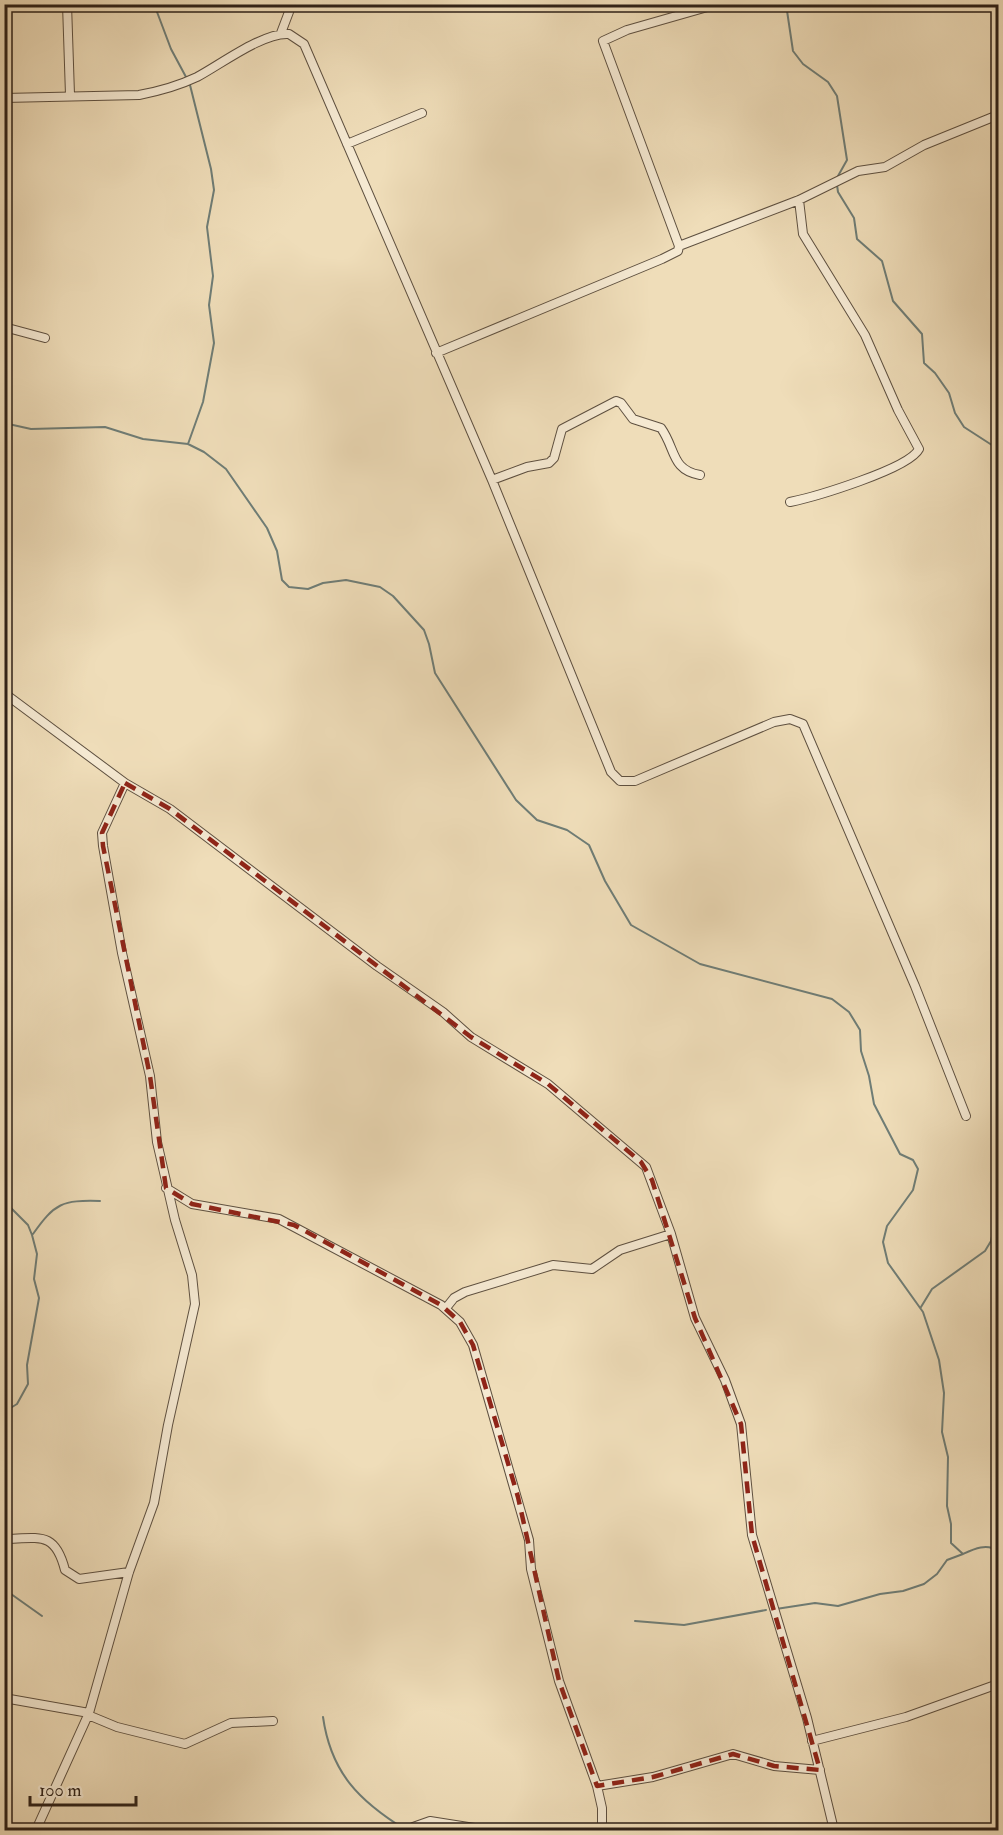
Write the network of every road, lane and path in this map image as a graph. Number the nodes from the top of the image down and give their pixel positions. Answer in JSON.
{"nodes":[{"id":1,"x":67,"y":4,"type":"edge"},
{"id":2,"x":292,"y":4,"type":"edge"},
{"id":3,"x":718,"y":4,"type":"edge"},
{"id":4,"x":281,"y":33,"type":"junction"},
{"id":5,"x":70,"y":95,"type":"junction"},
{"id":6,"x":4,"y":98,"type":"edge"},
{"id":7,"x":422,"y":113,"type":"dead end"},
{"id":8,"x":999,"y":115,"type":"edge"},
{"id":9,"x":347,"y":144,"type":"junction"},
{"id":10,"x":799,"y":200,"type":"junction"},
{"id":11,"x":679,"y":246,"type":"junction"},
{"id":12,"x":4,"y":327,"type":"edge"},
{"id":13,"x":45,"y":338,"type":"dead end"},
{"id":14,"x":436,"y":353,"type":"junction"},
{"id":15,"x":700,"y":475,"type":"dead end"},
{"id":16,"x":492,"y":480,"type":"junction"},
{"id":17,"x":790,"y":502,"type":"dead end"},
{"id":18,"x":4,"y":693,"type":"edge"},
{"id":19,"x":125,"y":783,"type":"junction"},
{"id":20,"x":966,"y":1116,"type":"dead end"},
{"id":21,"x":166,"y":1188,"type":"junction"},
{"id":22,"x":671,"y":1234,"type":"junction"},
{"id":23,"x":446,"y":1308,"type":"junction"},
{"id":24,"x":4,"y":1539,"type":"edge"},
{"id":25,"x":129,"y":1572,"type":"junction"},
{"id":26,"x":999,"y":1684,"type":"edge"},
{"id":27,"x":4,"y":1698,"type":"edge"},
{"id":28,"x":89,"y":1714,"type":"junction"},
{"id":29,"x":273,"y":1721,"type":"dead end"},
{"id":30,"x":812,"y":1740,"type":"junction"},
{"id":31,"x":820,"y":1770,"type":"junction"},
{"id":32,"x":597,"y":1786,"type":"junction"},
{"id":33,"x":413,"y":1827,"type":"dead end"},
{"id":34,"x":36,"y":1830,"type":"edge"},
{"id":35,"x":488,"y":1830,"type":"edge"},
{"id":36,"x":602,"y":1830,"type":"edge"},
{"id":37,"x":834,"y":1830,"type":"edge"}],
"edges":[{"from":1,"to":5,"type":"street"},
{"from":2,"to":4,"type":"street"},
{"from":3,"to":11,"type":"street"},
{"from":4,"to":5,"type":"street"},
{"from":4,"to":9,"type":"street"},
{"from":5,"to":6,"type":"street"},
{"from":7,"to":9,"type":"street"},
{"from":8,"to":10,"type":"street"},
{"from":9,"to":14,"type":"street"},
{"from":10,"to":11,"type":"street"},
{"from":10,"to":17,"type":"street"},
{"from":11,"to":14,"type":"street"},
{"from":12,"to":13,"type":"street"},
{"from":14,"to":16,"type":"street"},
{"from":15,"to":16,"type":"street"},
{"from":16,"to":20,"type":"street"},
{"from":18,"to":19,"type":"street"},
{"from":19,"to":21,"type":"street"},
{"from":19,"to":22,"type":"street"},
{"from":21,"to":23,"type":"street"},
{"from":21,"to":25,"type":"street"},
{"from":22,"to":23,"type":"street"},
{"from":22,"to":30,"type":"street"},
{"from":23,"to":32,"type":"street"},
{"from":24,"to":25,"type":"street"},
{"from":25,"to":28,"type":"street"},
{"from":26,"to":30,"type":"street"},
{"from":27,"to":28,"type":"street"},
{"from":28,"to":29,"type":"street"},
{"from":28,"to":34,"type":"street"},
{"from":30,"to":31,"type":"street"},
{"from":31,"to":32,"type":"street"},
{"from":31,"to":37,"type":"street"},
{"from":32,"to":36,"type":"street"},
{"from":33,"to":35,"type":"street"}]}
